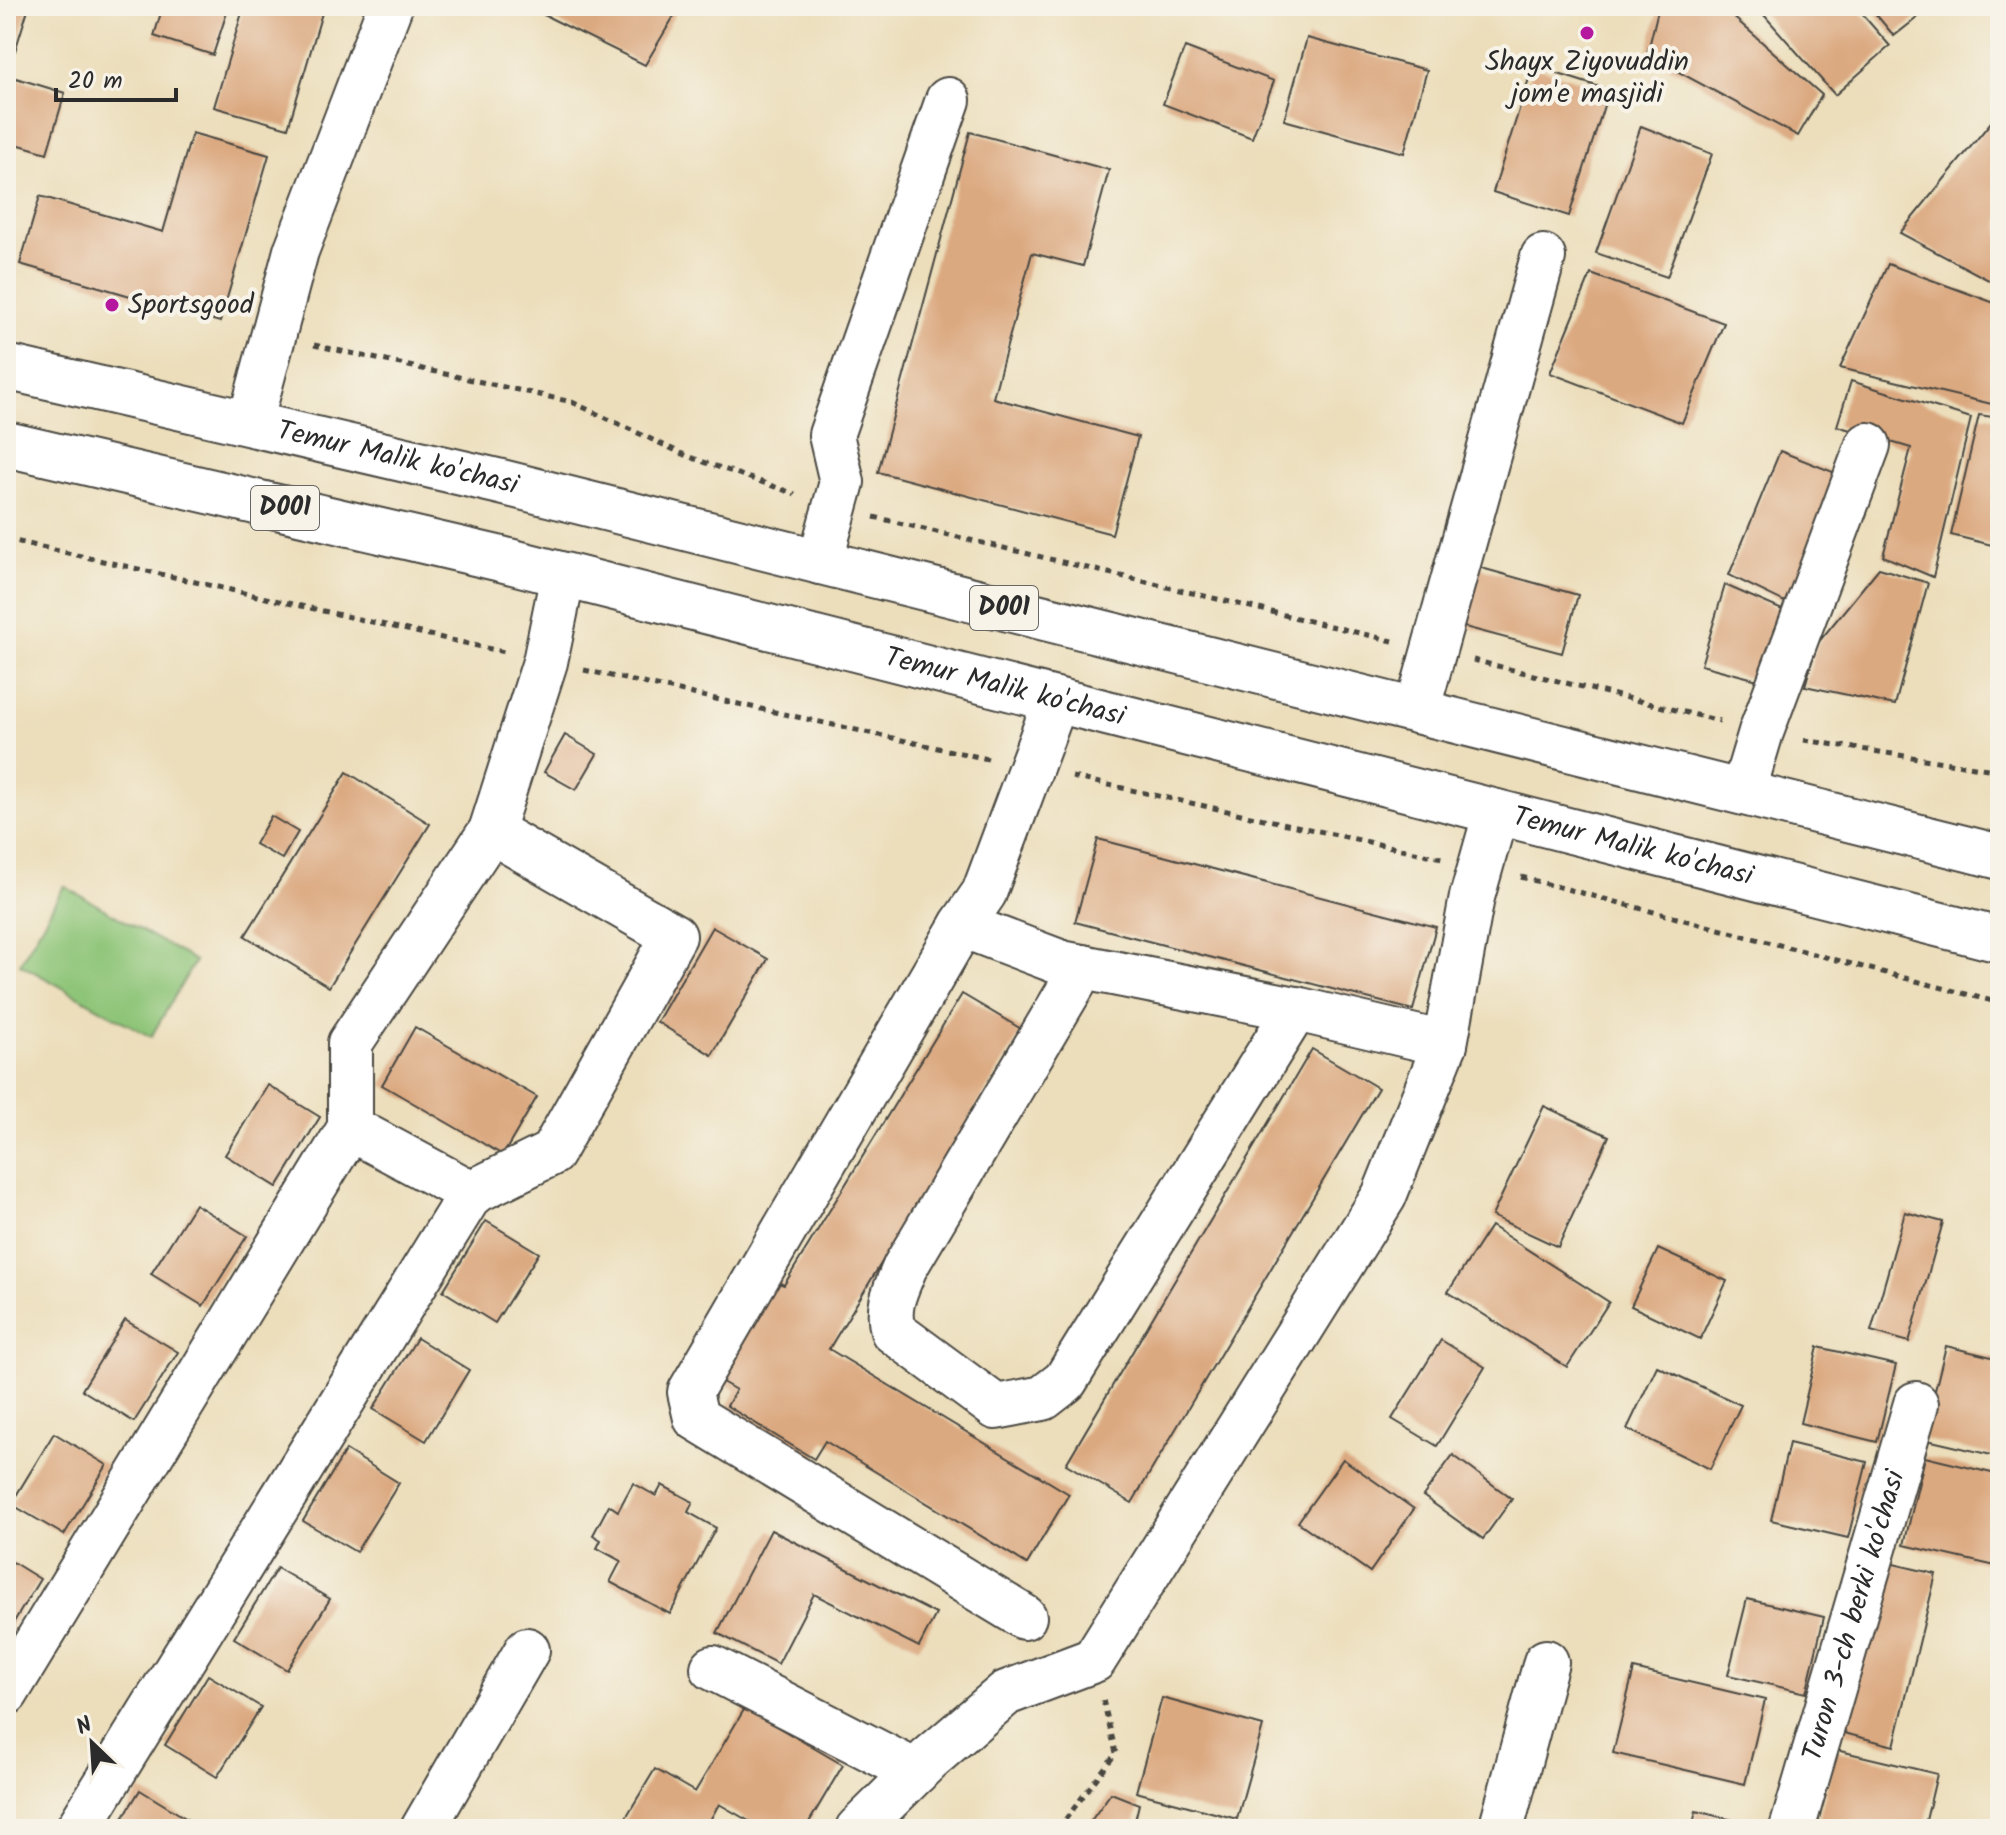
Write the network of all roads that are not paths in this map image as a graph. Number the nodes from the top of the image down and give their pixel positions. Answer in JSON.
{"nodes":[{"id":1,"x":390,"y":6,"type":"edge"},
{"id":2,"x":948,"y":100,"type":"dead end"},
{"id":3,"x":1543,"y":257,"type":"dead end"},
{"id":4,"x":6,"y":367,"type":"edge"},
{"id":5,"x":250,"y":423,"type":"junction"},
{"id":6,"x":6,"y":444,"type":"edge"},
{"id":7,"x":1868,"y":445,"type":"dead end"},
{"id":8,"x":820,"y":562,"type":"junction"},
{"id":9,"x":563,"y":575,"type":"junction"},
{"id":10,"x":1056,"y":700,"type":"junction"},
{"id":11,"x":1417,"y":711,"type":"junction"},
{"id":12,"x":1743,"y":792,"type":"junction"},
{"id":13,"x":1496,"y":812,"type":"junction"},
{"id":14,"x":491,"y":831,"type":"junction"},
{"id":15,"x":2000,"y":857,"type":"edge"},
{"id":16,"x":962,"y":925,"type":"junction"},
{"id":17,"x":2000,"y":940,"type":"edge"},
{"id":18,"x":1083,"y":967,"type":"junction"},
{"id":19,"x":1296,"y":1009,"type":"junction"},
{"id":20,"x":1445,"y":1044,"type":"junction"},
{"id":21,"x":350,"y":1128,"type":"junction"},
{"id":22,"x":471,"y":1193,"type":"junction"},
{"id":23,"x":1916,"y":1404,"type":"dead end"},
{"id":24,"x":1024,"y":1617,"type":"dead end"},
{"id":25,"x":527,"y":1650,"type":"dead end"},
{"id":26,"x":1546,"y":1662,"type":"dead end"},
{"id":27,"x":713,"y":1668,"type":"dead end"},
{"id":28,"x":6,"y":1693,"type":"edge"},
{"id":29,"x":916,"y":1772,"type":"junction"},
{"id":30,"x":78,"y":1829,"type":"edge"},
{"id":31,"x":423,"y":1829,"type":"edge"},
{"id":32,"x":858,"y":1829,"type":"edge"},
{"id":33,"x":1501,"y":1829,"type":"edge"},
{"id":34,"x":1792,"y":1829,"type":"edge"}],
"edges":[{"from":1,"to":5,"type":"main road"},
{"from":2,"to":8,"type":"main road"},
{"from":3,"to":11,"type":"main road"},
{"from":4,"to":5,"type":"main road","name":"Temur Malik ko'chasi","number":"D001"},
{"from":5,"to":8,"type":"main road","name":"Temur Malik ko'chasi","number":"D001"},
{"from":6,"to":9,"type":"main road","name":"Temur Malik ko'chasi","number":"D001"},
{"from":7,"to":12,"type":"main road"},
{"from":8,"to":11,"type":"main road","name":"Temur Malik ko'chasi","number":"D001"},
{"from":9,"to":10,"type":"main road","name":"Temur Malik ko'chasi","number":"D001"},
{"from":9,"to":14,"type":"main road"},
{"from":10,"to":13,"type":"main road","name":"Temur Malik ko'chasi","number":"D001"},
{"from":10,"to":16,"type":"main road"},
{"from":11,"to":12,"type":"main road","name":"Temur Malik ko'chasi","number":"D001"},
{"from":12,"to":15,"type":"main road","name":"Temur Malik ko'chasi","number":"D001"},
{"from":13,"to":17,"type":"main road","name":"Temur Malik ko'chasi","number":"D001"},
{"from":13,"to":20,"type":"main road"},
{"from":14,"to":21,"type":"main road"},
{"from":14,"to":22,"type":"main road"},
{"from":16,"to":18,"type":"main road"},
{"from":16,"to":24,"type":"main road"},
{"from":18,"to":19,"type":"main road"},
{"from":18,"to":19,"type":"main road"},
{"from":19,"to":20,"type":"main road"},
{"from":20,"to":29,"type":"main road"},
{"from":21,"to":22,"type":"main road"},
{"from":21,"to":28,"type":"main road"},
{"from":22,"to":30,"type":"main road"},
{"from":23,"to":34,"type":"main road","name":"Turon 3-ch berki ko'chasi"},
{"from":25,"to":31,"type":"main road"},
{"from":26,"to":33,"type":"main road"},
{"from":27,"to":29,"type":"main road"},
{"from":29,"to":32,"type":"main road"}]}
